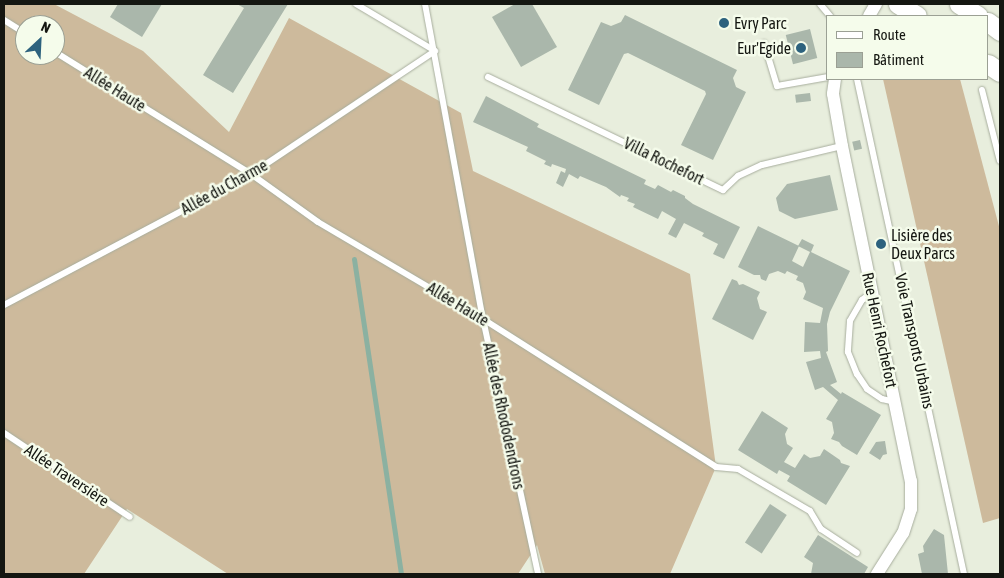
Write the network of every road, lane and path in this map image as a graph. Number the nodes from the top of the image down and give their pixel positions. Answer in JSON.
{"nodes":[{"id":1,"x":356,"y":4,"type":"edge"},
{"id":2,"x":425,"y":4,"type":"edge"},
{"id":3,"x":820,"y":4,"type":"edge"},
{"id":4,"x":876,"y":4,"type":"edge"},
{"id":5,"x":898,"y":4,"type":"edge"},
{"id":6,"x":959,"y":4,"type":"edge"},
{"id":7,"x":829,"y":15,"type":"edge"},
{"id":8,"x":870,"y":15,"type":"edge"},
{"id":9,"x":915,"y":15,"type":"edge"},
{"id":10,"x":976,"y":15,"type":"edge"},
{"id":11,"x":4,"y":20,"type":"edge"},
{"id":12,"x":989,"y":23,"type":"edge"},
{"id":13,"x":15,"y":27,"type":"edge"},
{"id":14,"x":1000,"y":31,"type":"edge"},
{"id":15,"x":764,"y":43,"type":"dead end"},
{"id":16,"x":435,"y":51,"type":"junction"},
{"id":17,"x":65,"y":58,"type":"edge"},
{"id":18,"x":989,"y":65,"type":"edge"},
{"id":19,"x":1000,"y":72,"type":"edge"},
{"id":20,"x":826,"y":76,"type":"edge"},
{"id":21,"x":488,"y":77,"type":"dead end"},
{"id":22,"x":835,"y":80,"type":"edge"},
{"id":23,"x":857,"y":80,"type":"edge"},
{"id":24,"x":982,"y":90,"type":"dead end"},
{"id":25,"x":842,"y":146,"type":"junction"},
{"id":26,"x":1000,"y":160,"type":"edge"},
{"id":27,"x":251,"y":174,"type":"junction"},
{"id":28,"x":873,"y":292,"type":"junction"},
{"id":29,"x":4,"y":305,"type":"edge"},
{"id":30,"x":483,"y":319,"type":"junction"},
{"id":31,"x":895,"y":402,"type":"junction"},
{"id":32,"x":4,"y":433,"type":"edge"},
{"id":33,"x":130,"y":517,"type":"dead end"},
{"id":34,"x":857,"y":552,"type":"dead end"},
{"id":35,"x":538,"y":574,"type":"edge"},
{"id":36,"x":877,"y":574,"type":"edge"},
{"id":37,"x":964,"y":574,"type":"edge"}],
"edges":[{"from":1,"to":16,"type":"lane"},
{"from":2,"to":16,"type":"lane","name":"Allée des Rhododendrons"},
{"from":3,"to":7,"type":"lane"},
{"from":4,"to":8,"type":"street"},
{"from":5,"to":9,"type":"main road"},
{"from":6,"to":10,"type":"main road"},
{"from":11,"to":13,"type":"lane"},
{"from":12,"to":14,"type":"main road"},
{"from":15,"to":20,"type":"lane"},
{"from":16,"to":27,"type":"lane","name":"Allée du Charme"},
{"from":16,"to":30,"type":"lane","name":"Allée des Rhododendrons"},
{"from":17,"to":27,"type":"lane","name":"Allée Haute"},
{"from":18,"to":19,"type":"main road"},
{"from":21,"to":25,"type":"lane","name":"Villa Rochefort"},
{"from":22,"to":25,"type":"street","name":"Rue Henri Rochefort"},
{"from":23,"to":37,"type":"lane","name":"Voie Transports Urbains"},
{"from":24,"to":26,"type":"lane"},
{"from":25,"to":28,"type":"street","name":"Rue Henri Rochefort"},
{"from":27,"to":29,"type":"lane","name":"Allée du Charme"},
{"from":27,"to":30,"type":"lane","name":"Allée Haute"},
{"from":28,"to":31,"type":"street","name":"Rue Henri Rochefort"},
{"from":28,"to":31,"type":"lane"},
{"from":30,"to":34,"type":"lane","name":"Allée Haute"},
{"from":30,"to":35,"type":"lane","name":"Allée des Rhododendrons"},
{"from":31,"to":36,"type":"street","name":"Rue Henri Rochefort"},
{"from":32,"to":33,"type":"lane","name":"Allée Traversière"}]}
